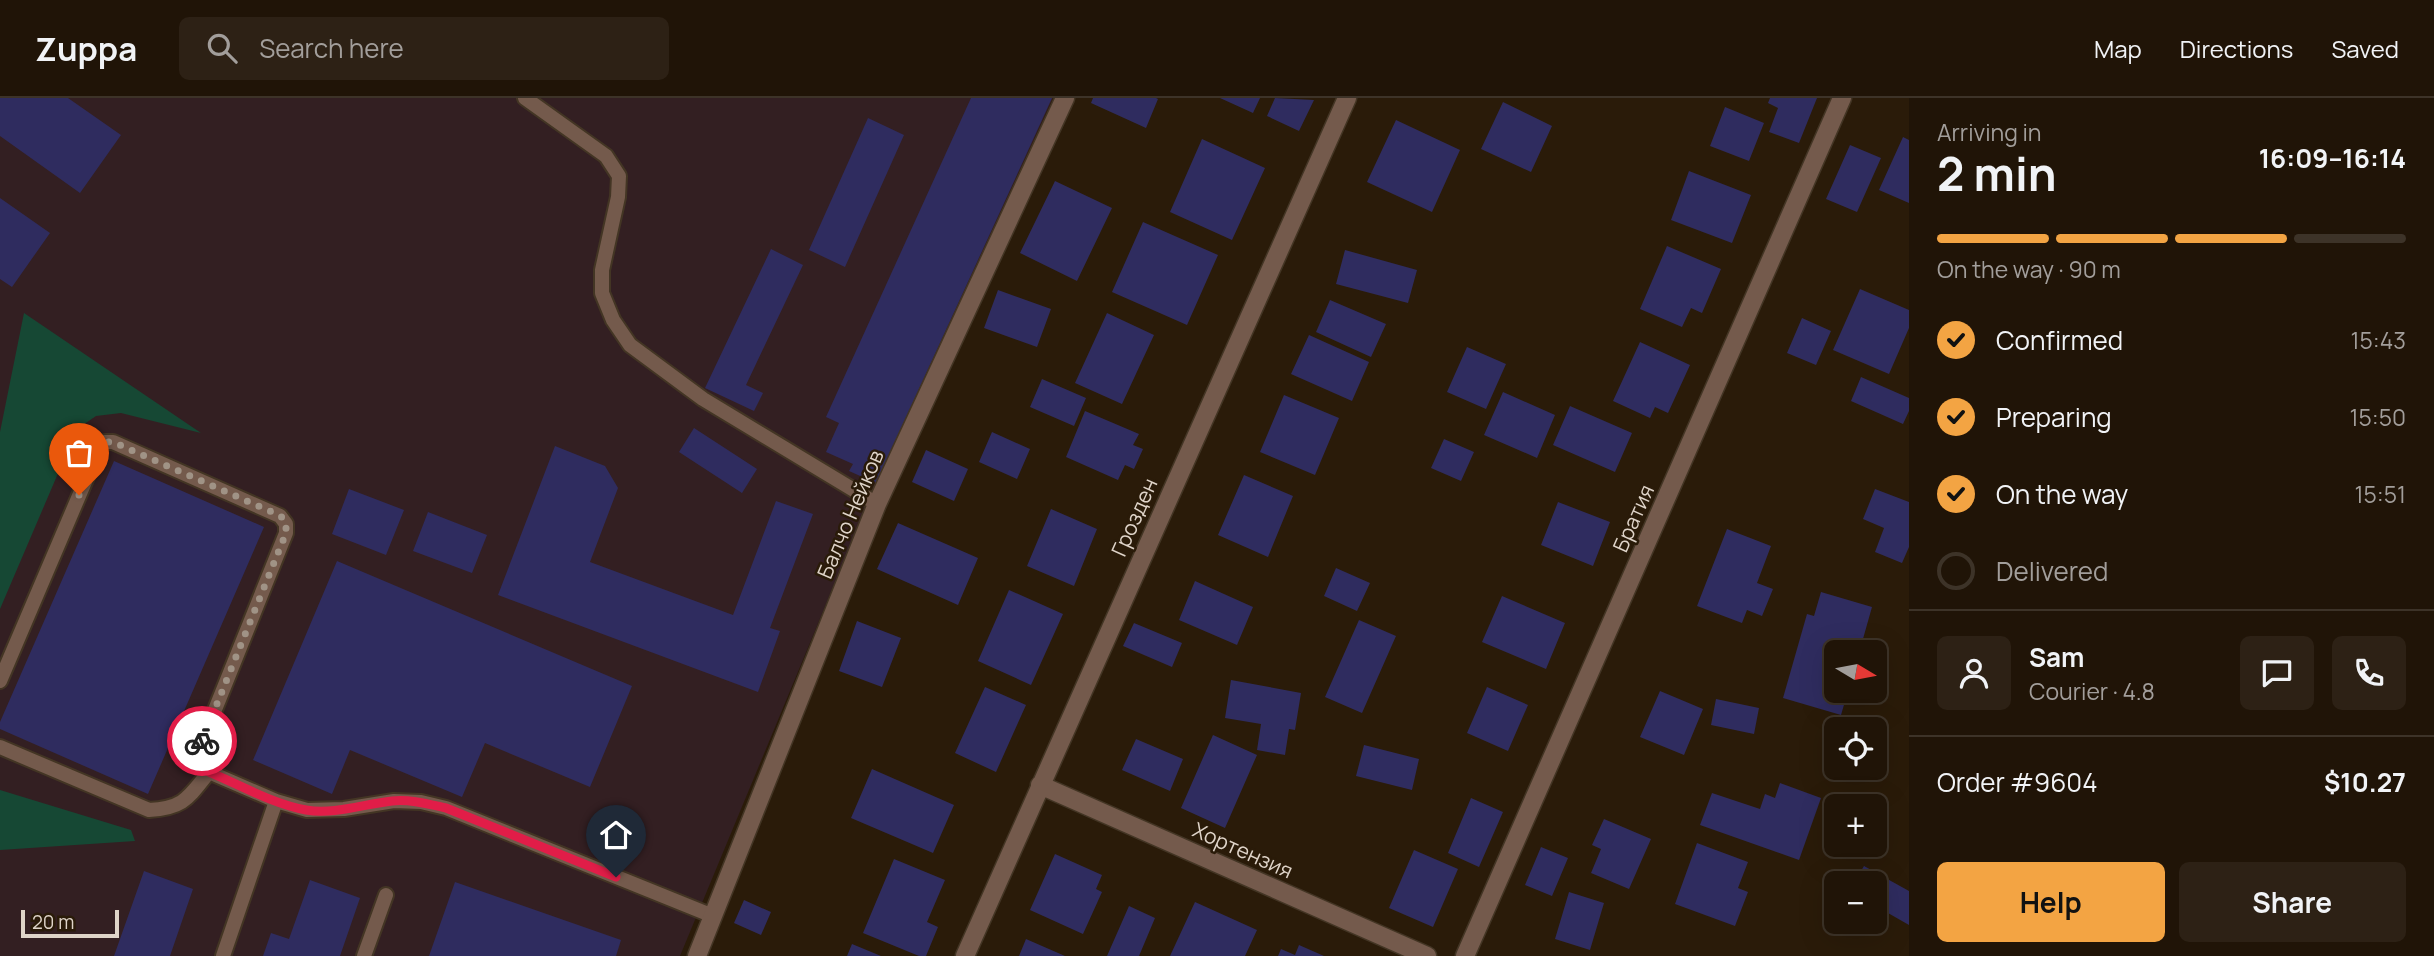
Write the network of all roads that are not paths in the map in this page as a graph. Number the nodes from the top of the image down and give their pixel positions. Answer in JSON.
{"nodes":[{"id":1,"x":525,"y":98,"type":"edge"},
{"id":2,"x":1065,"y":98,"type":"edge"},
{"id":3,"x":1347,"y":98,"type":"edge"},
{"id":4,"x":1842,"y":98,"type":"edge"},
{"id":5,"x":877,"y":504,"type":"junction"},
{"id":6,"x":0,"y":681,"type":"edge"},
{"id":7,"x":0,"y":747,"type":"edge"},
{"id":8,"x":209,"y":772,"type":"junction"},
{"id":9,"x":1040,"y":785,"type":"junction"},
{"id":10,"x":276,"y":801,"type":"junction"},
{"id":11,"x":386,"y":895,"type":"dead end"},
{"id":12,"x":713,"y":916,"type":"junction"},
{"id":13,"x":222,"y":956,"type":"edge"},
{"id":14,"x":365,"y":956,"type":"edge"},
{"id":15,"x":697,"y":956,"type":"edge"},
{"id":16,"x":965,"y":956,"type":"edge"},
{"id":17,"x":1427,"y":956,"type":"edge"},
{"id":18,"x":1465,"y":956,"type":"edge"}],
"edges":[{"from":1,"to":5,"type":"lane"},
{"from":2,"to":5,"type":"street","name":"Балчо Нейков"},
{"from":3,"to":9,"type":"street","name":"Грозден"},
{"from":4,"to":18,"type":"street","name":"Братия"},
{"from":5,"to":12,"type":"street","name":"Балчо Нейков"},
{"from":6,"to":8,"type":"lane"},
{"from":7,"to":8,"type":"lane"},
{"from":8,"to":10,"type":"lane"},
{"from":9,"to":16,"type":"street","name":"Грозден"},
{"from":9,"to":17,"type":"street","name":"Хортензия"},
{"from":10,"to":12,"type":"lane"},
{"from":10,"to":13,"type":"lane"},
{"from":11,"to":14,"type":"lane"},
{"from":12,"to":15,"type":"street","name":"Балчо Нейков"}]}
